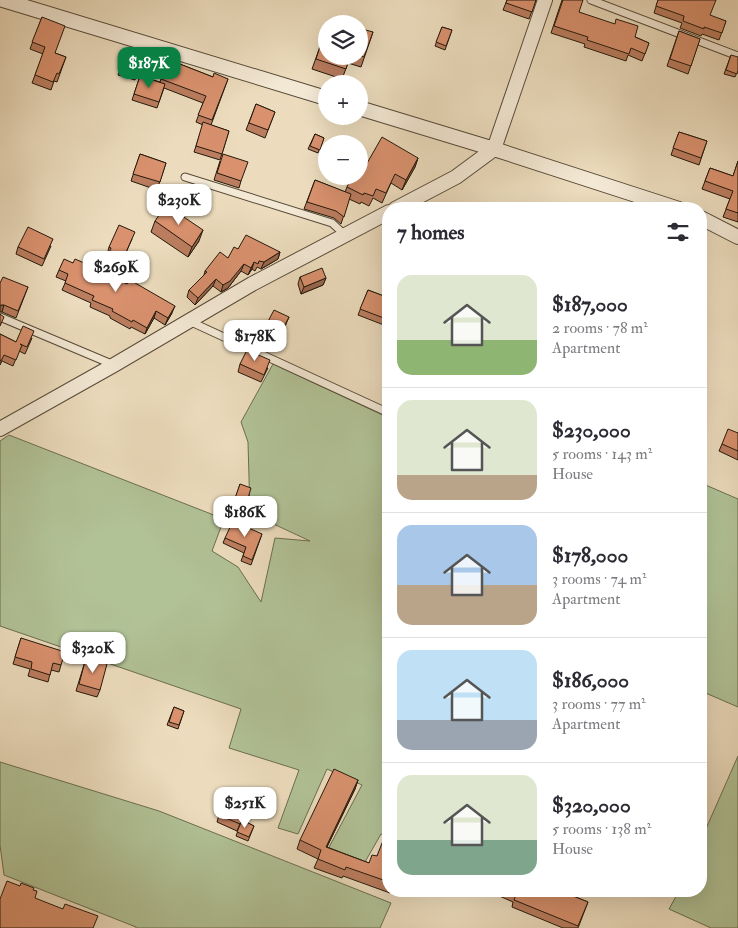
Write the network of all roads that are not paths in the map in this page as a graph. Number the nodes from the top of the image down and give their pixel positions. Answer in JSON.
{"nodes":[{"id":1,"x":3,"y":0,"type":"edge"},
{"id":2,"x":544,"y":0,"type":"edge"},
{"id":3,"x":591,"y":0,"type":"edge"},
{"id":4,"x":738,"y":56,"type":"edge"},
{"id":5,"x":318,"y":96,"type":"edge"},
{"id":6,"x":368,"y":111,"type":"edge"},
{"id":7,"x":494,"y":149,"type":"junction"},
{"id":8,"x":185,"y":177,"type":"dead end"},
{"id":9,"x":408,"y":202,"type":"edge"},
{"id":10,"x":658,"y":202,"type":"edge"},
{"id":11,"x":382,"y":216,"type":"edge"},
{"id":12,"x":707,"y":221,"type":"edge"},
{"id":13,"x":345,"y":235,"type":"junction"},
{"id":14,"x":738,"y":237,"type":"edge"},
{"id":15,"x":0,"y":317,"type":"edge"},
{"id":16,"x":190,"y":321,"type":"junction"},
{"id":17,"x":114,"y":365,"type":"junction"},
{"id":18,"x":382,"y":410,"type":"edge"},
{"id":19,"x":0,"y":429,"type":"edge"}],
"edges":[{"from":1,"to":5,"type":"street"},
{"from":2,"to":7,"type":"street"},
{"from":3,"to":4,"type":"lane"},
{"from":6,"to":7,"type":"street"},
{"from":7,"to":9,"type":"street"},
{"from":7,"to":10,"type":"street"},
{"from":8,"to":13,"type":"lane"},
{"from":11,"to":13,"type":"street"},
{"from":12,"to":14,"type":"street"},
{"from":13,"to":16,"type":"street"},
{"from":15,"to":17,"type":"lane"},
{"from":16,"to":17,"type":"street"},
{"from":16,"to":18,"type":"lane"},
{"from":17,"to":19,"type":"street"}]}
